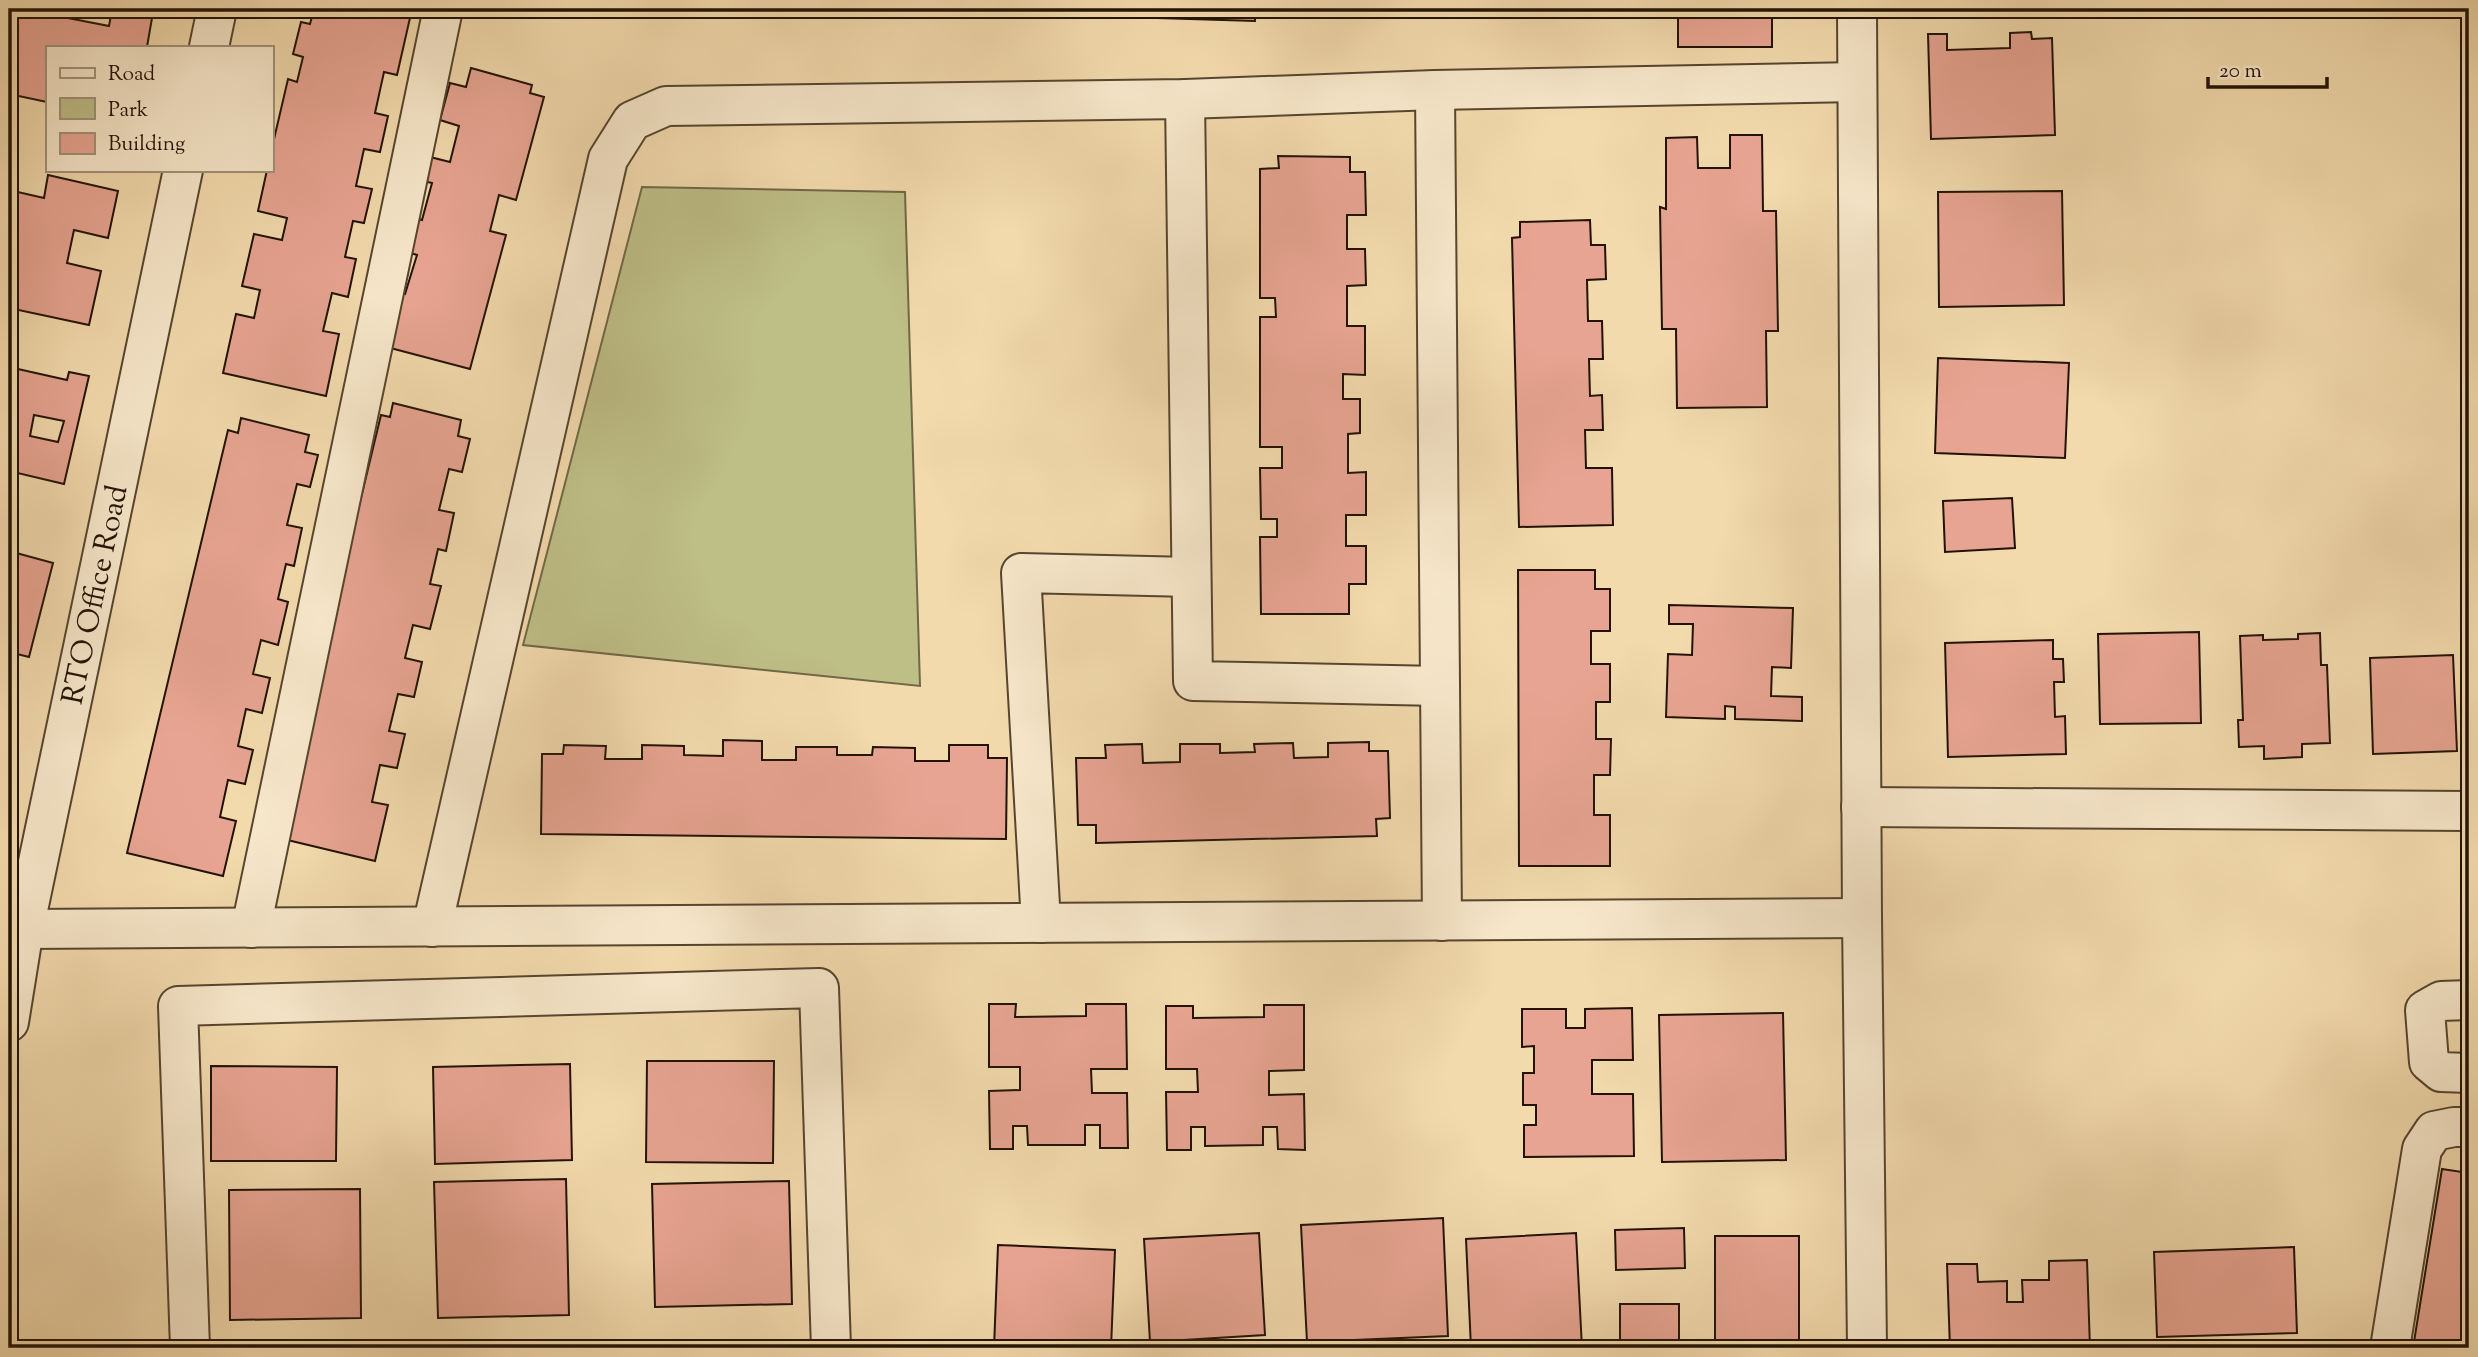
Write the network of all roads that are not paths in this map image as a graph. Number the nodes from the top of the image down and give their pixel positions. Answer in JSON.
{"nodes":[{"id":1,"x":217,"y":9,"type":"edge"},
{"id":2,"x":443,"y":9,"type":"edge"},
{"id":3,"x":1857,"y":9,"type":"edge"},
{"id":4,"x":209,"y":46,"type":"edge"},
{"id":5,"x":1857,"y":82,"type":"junction"},
{"id":6,"x":1435,"y":90,"type":"junction"},
{"id":7,"x":1185,"y":99,"type":"junction"},
{"id":8,"x":183,"y":172,"type":"edge"},
{"id":9,"x":1191,"y":577,"type":"junction"},
{"id":10,"x":1440,"y":686,"type":"junction"},
{"id":11,"x":1861,"y":807,"type":"junction"},
{"id":12,"x":2469,"y":811,"type":"edge"},
{"id":13,"x":1862,"y":918,"type":"junction"},
{"id":14,"x":1443,"y":920,"type":"junction"},
{"id":15,"x":1041,"y":923,"type":"junction"},
{"id":16,"x":432,"y":927,"type":"junction"},
{"id":17,"x":251,"y":928,"type":"junction"},
{"id":18,"x":24,"y":929,"type":"junction"},
{"id":19,"x":2469,"y":1000,"type":"edge"},
{"id":20,"x":9,"y":1022,"type":"edge"},
{"id":21,"x":2469,"y":1073,"type":"edge"},
{"id":22,"x":2469,"y":1127,"type":"edge"},
{"id":23,"x":190,"y":1348,"type":"edge"},
{"id":24,"x":831,"y":1348,"type":"edge"},
{"id":25,"x":1867,"y":1348,"type":"edge"},
{"id":26,"x":2390,"y":1348,"type":"edge"}],
"edges":[{"from":1,"to":4,"type":"street"},
{"from":2,"to":17,"type":"street"},
{"from":3,"to":5,"type":"street"},
{"from":5,"to":6,"type":"street"},
{"from":5,"to":11,"type":"street"},
{"from":6,"to":7,"type":"street"},
{"from":6,"to":10,"type":"street"},
{"from":7,"to":9,"type":"street"},
{"from":7,"to":16,"type":"street"},
{"from":8,"to":18,"type":"street","name":"RTO Office Road"},
{"from":9,"to":10,"type":"street"},
{"from":9,"to":15,"type":"street"},
{"from":10,"to":14,"type":"street"},
{"from":11,"to":12,"type":"street"},
{"from":11,"to":13,"type":"street"},
{"from":13,"to":14,"type":"street"},
{"from":13,"to":25,"type":"street"},
{"from":14,"to":15,"type":"street"},
{"from":15,"to":16,"type":"street"},
{"from":16,"to":17,"type":"street"},
{"from":17,"to":18,"type":"street"},
{"from":18,"to":20,"type":"street","name":"RTO Office Road"},
{"from":19,"to":21,"type":"street"},
{"from":22,"to":26,"type":"street"},
{"from":23,"to":24,"type":"street"}]}
